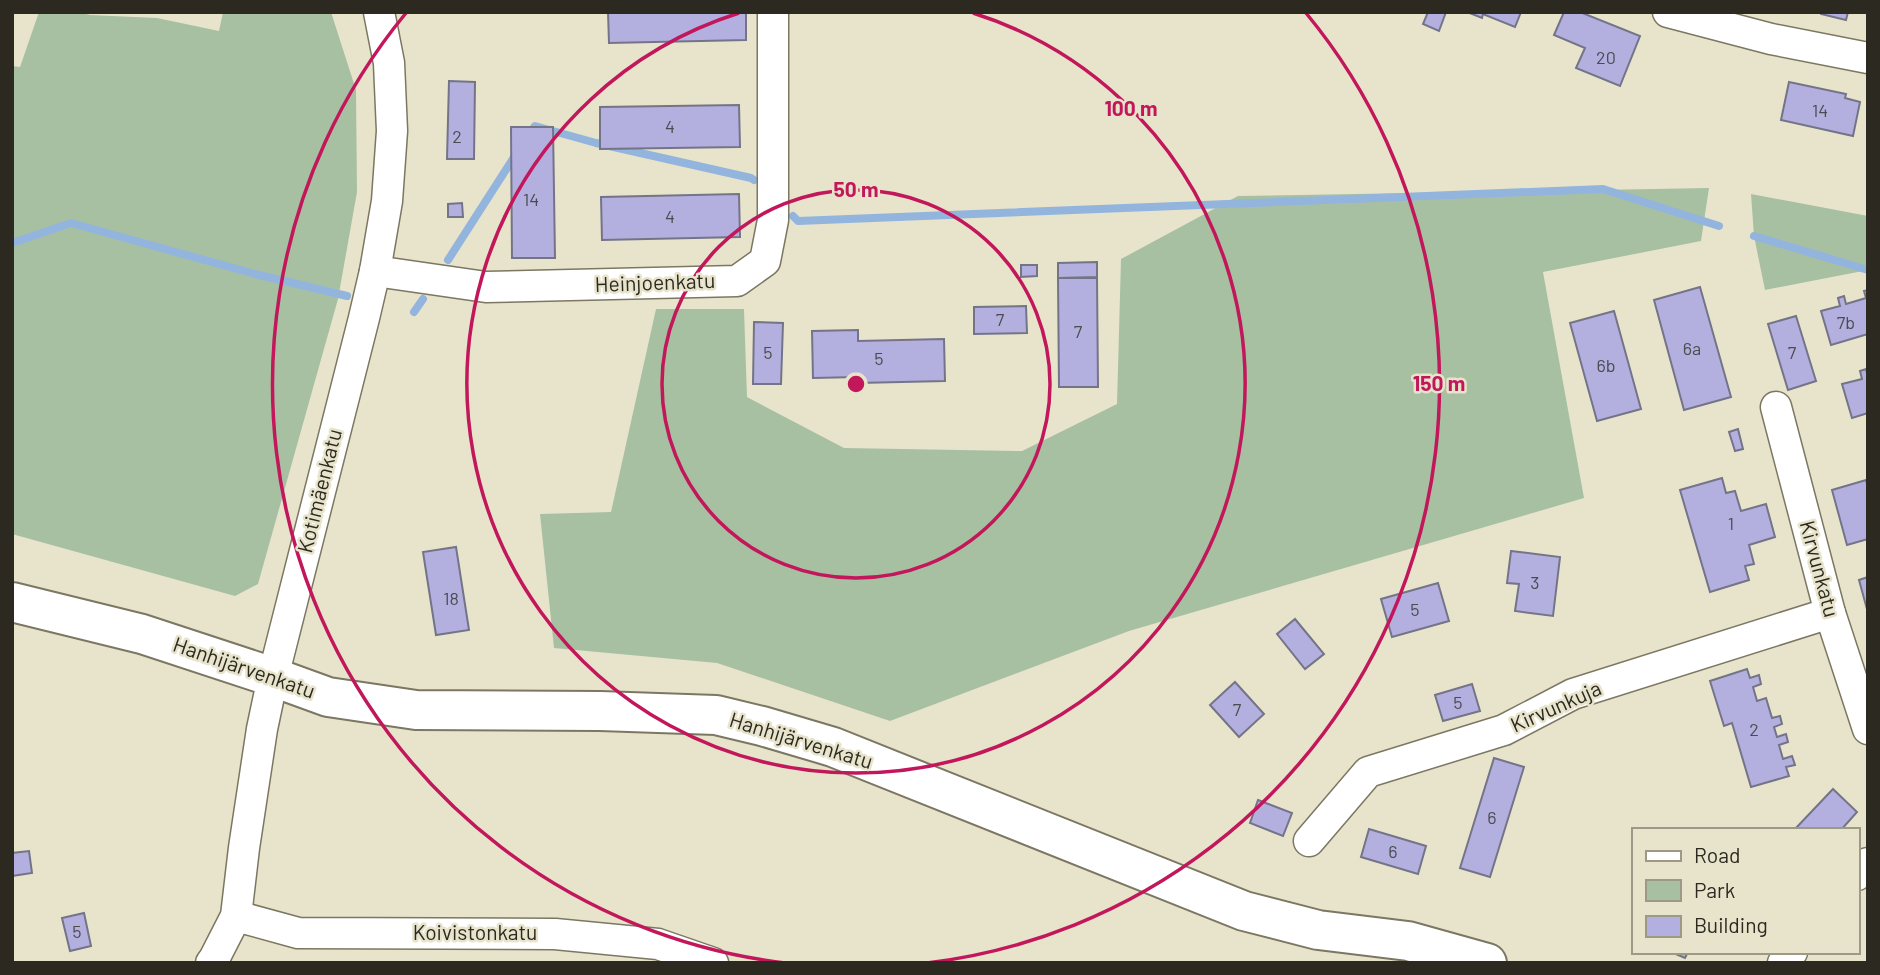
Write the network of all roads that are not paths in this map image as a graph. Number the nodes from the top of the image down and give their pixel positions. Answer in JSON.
{"nodes":[{"id":1,"x":379,"y":12,"type":"edge"},
{"id":2,"x":773,"y":12,"type":"edge"},
{"id":3,"x":1668,"y":12,"type":"edge"},
{"id":4,"x":1868,"y":58,"type":"edge"},
{"id":5,"x":375,"y":271,"type":"junction"},
{"id":6,"x":1776,"y":407,"type":"dead end"},
{"id":7,"x":12,"y":602,"type":"edge"},
{"id":8,"x":1830,"y":613,"type":"junction"},
{"id":9,"x":273,"y":677,"type":"junction"},
{"id":10,"x":1868,"y":729,"type":"edge"},
{"id":11,"x":1309,"y":841,"type":"dead end"},
{"id":12,"x":236,"y":916,"type":"junction"},
{"id":13,"x":211,"y":963,"type":"edge"},
{"id":14,"x":713,"y":963,"type":"edge"},
{"id":15,"x":1487,"y":963,"type":"edge"}],
"edges":[{"from":1,"to":5,"type":"street","name":"Kotimäenkatu"},
{"from":2,"to":5,"type":"street","name":"Heinjoenkatu"},
{"from":3,"to":4,"type":"street"},
{"from":5,"to":9,"type":"street","name":"Kotimäenkatu"},
{"from":6,"to":8,"type":"street","name":"Kirvunkatu"},
{"from":7,"to":9,"type":"street","name":"Hanhijärvenkatu"},
{"from":8,"to":10,"type":"street","name":"Kirvunkatu"},
{"from":8,"to":11,"type":"street","name":"Kirvunkuja"},
{"from":9,"to":12,"type":"street","name":"Kotimäenkatu"},
{"from":9,"to":15,"type":"street","name":"Hanhijärvenkatu"},
{"from":12,"to":13,"type":"street","name":"Kotimäenkatu"},
{"from":12,"to":14,"type":"street","name":"Koivistonkatu"}]}
